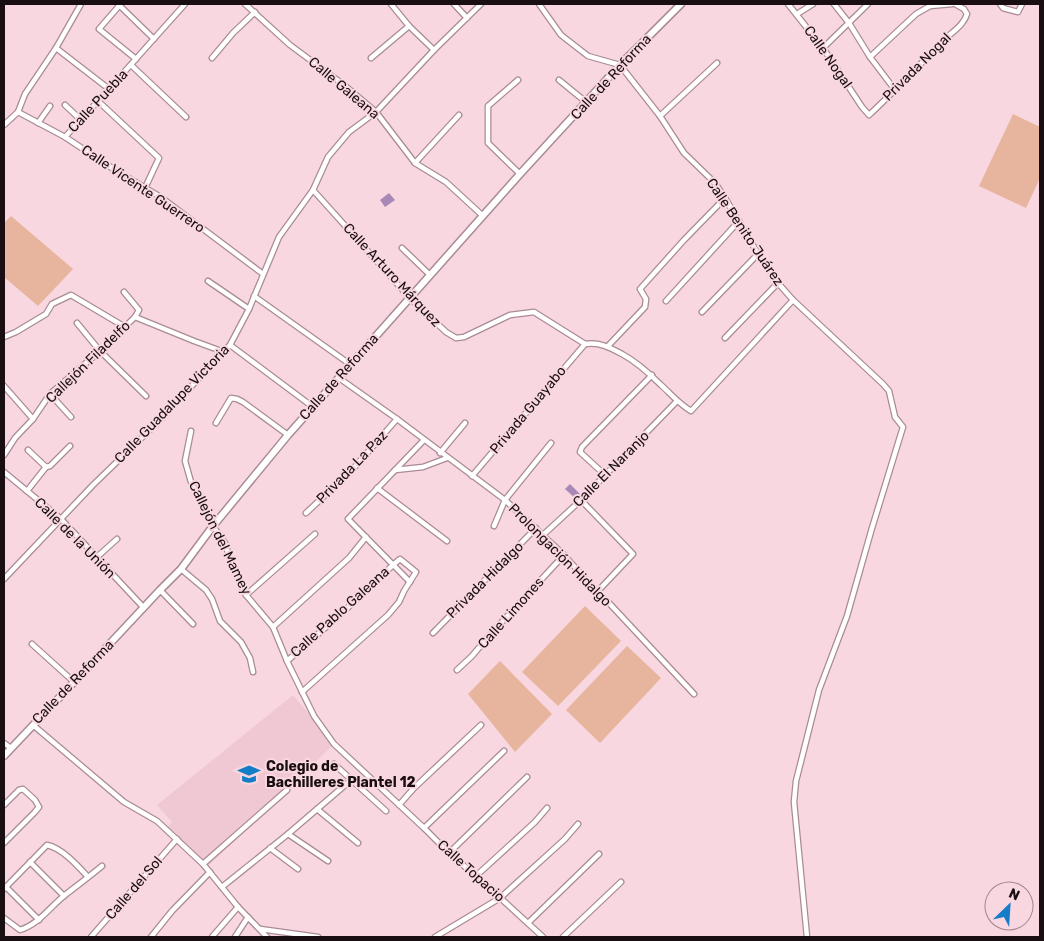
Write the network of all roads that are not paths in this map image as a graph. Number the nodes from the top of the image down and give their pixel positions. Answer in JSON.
{"nodes":[{"id":1,"x":81,"y":4,"type":"edge"},
{"id":2,"x":245,"y":4,"type":"edge"},
{"id":3,"x":391,"y":4,"type":"edge"},
{"id":4,"x":454,"y":4,"type":"edge"},
{"id":5,"x":481,"y":4,"type":"edge"},
{"id":6,"x":546,"y":4,"type":"edge"},
{"id":7,"x":681,"y":4,"type":"edge"},
{"id":8,"x":788,"y":4,"type":"edge"},
{"id":9,"x":813,"y":4,"type":"edge"},
{"id":10,"x":834,"y":4,"type":"edge"},
{"id":11,"x":868,"y":4,"type":"edge"},
{"id":12,"x":953,"y":4,"type":"edge"},
{"id":13,"x":1000,"y":4,"type":"edge"},
{"id":14,"x":1022,"y":4,"type":"edge"},
{"id":15,"x":118,"y":5,"type":"edge"},
{"id":16,"x":182,"y":5,"type":"edge"},
{"id":17,"x":540,"y":6,"type":"edge"},
{"id":18,"x":255,"y":12,"type":"junction"},
{"id":19,"x":797,"y":14,"type":"junction"},
{"id":20,"x":467,"y":18,"type":"junction"},
{"id":21,"x":849,"y":23,"type":"junction"},
{"id":22,"x":409,"y":26,"type":"junction"},
{"id":23,"x":154,"y":38,"type":"junction"},
{"id":24,"x":56,"y":48,"type":"junction"},
{"id":25,"x":823,"y":48,"type":"junction"},
{"id":26,"x":434,"y":50,"type":"junction"},
{"id":27,"x":870,"y":57,"type":"junction"},
{"id":28,"x":212,"y":58,"type":"dead end"},
{"id":29,"x":371,"y":58,"type":"dead end"},
{"id":30,"x":136,"y":60,"type":"junction"},
{"id":31,"x":717,"y":63,"type":"dead end"},
{"id":32,"x":620,"y":64,"type":"junction"},
{"id":33,"x":131,"y":65,"type":"junction"},
{"id":34,"x":518,"y":80,"type":"dead end"},
{"id":35,"x":559,"y":80,"type":"dead end"},
{"id":36,"x":110,"y":89,"type":"junction"},
{"id":37,"x":895,"y":90,"type":"junction"},
{"id":38,"x":98,"y":101,"type":"junction"},
{"id":39,"x":586,"y":102,"type":"junction"},
{"id":40,"x":65,"y":105,"type":"dead end"},
{"id":41,"x":50,"y":106,"type":"dead end"},
{"id":42,"x":18,"y":112,"type":"junction"},
{"id":43,"x":376,"y":112,"type":"junction"},
{"id":44,"x":866,"y":112,"type":"joint"},
{"id":45,"x":460,"y":115,"type":"dead end"},
{"id":46,"x":660,"y":116,"type":"junction"},
{"id":47,"x":186,"y":117,"type":"dead end"},
{"id":48,"x":81,"y":120,"type":"junction"},
{"id":49,"x":38,"y":123,"type":"junction"},
{"id":50,"x":4,"y":125,"type":"edge"},
{"id":51,"x":65,"y":137,"type":"junction"},
{"id":52,"x":415,"y":163,"type":"junction"},
{"id":53,"x":520,"y":174,"type":"junction"},
{"id":54,"x":145,"y":188,"type":"junction"},
{"id":55,"x":313,"y":190,"type":"junction"},
{"id":56,"x":725,"y":198,"type":"junction"},
{"id":57,"x":483,"y":216,"type":"junction"},
{"id":58,"x":739,"y":221,"type":"junction"},
{"id":59,"x":402,"y":248,"type":"dead end"},
{"id":60,"x":758,"y":254,"type":"junction"},
{"id":61,"x":263,"y":274,"type":"junction"},
{"id":62,"x":430,"y":275,"type":"junction"},
{"id":63,"x":208,"y":281,"type":"dead end"},
{"id":64,"x":778,"y":283,"type":"junction"},
{"id":65,"x":124,"y":292,"type":"dead end"},
{"id":66,"x":254,"y":296,"type":"junction"},
{"id":67,"x":410,"y":298,"type":"junction"},
{"id":68,"x":793,"y":300,"type":"junction"},
{"id":69,"x":666,"y":301,"type":"dead end"},
{"id":70,"x":249,"y":309,"type":"junction"},
{"id":71,"x":702,"y":312,"type":"dead end"},
{"id":72,"x":135,"y":317,"type":"junction"},
{"id":73,"x":77,"y":324,"type":"dead end"},
{"id":74,"x":124,"y":327,"type":"junction"},
{"id":75,"x":4,"y":337,"type":"edge"},
{"id":76,"x":725,"y":338,"type":"dead end"},
{"id":77,"x":585,"y":344,"type":"junction"},
{"id":78,"x":230,"y":345,"type":"junction"},
{"id":79,"x":608,"y":346,"type":"junction"},
{"id":80,"x":100,"y":351,"type":"junction"},
{"id":81,"x":224,"y":352,"type":"junction"},
{"id":82,"x":351,"y":365,"type":"junction"},
{"id":83,"x":652,"y":376,"type":"junction"},
{"id":84,"x":339,"y":378,"type":"junction"},
{"id":85,"x":4,"y":386,"type":"edge"},
{"id":86,"x":50,"y":394,"type":"junction"},
{"id":87,"x":146,"y":396,"type":"dead end"},
{"id":88,"x":677,"y":401,"type":"junction"},
{"id":89,"x":313,"y":406,"type":"junction"},
{"id":90,"x":71,"y":417,"type":"dead end"},
{"id":91,"x":33,"y":419,"type":"junction"},
{"id":92,"x":396,"y":419,"type":"junction"},
{"id":93,"x":216,"y":423,"type":"dead end"},
{"id":94,"x":465,"y":423,"type":"dead end"},
{"id":95,"x":191,"y":431,"type":"dead end"},
{"id":96,"x":288,"y":435,"type":"junction"},
{"id":97,"x":424,"y":440,"type":"junction"},
{"id":98,"x":551,"y":443,"type":"dead end"},
{"id":99,"x":70,"y":446,"type":"dead end"},
{"id":100,"x":28,"y":450,"type":"dead end"},
{"id":101,"x":440,"y":453,"type":"junction"},
{"id":102,"x":4,"y":455,"type":"edge"},
{"id":103,"x":447,"y":458,"type":"junction"},
{"id":104,"x":46,"y":467,"type":"junction"},
{"id":105,"x":395,"y":470,"type":"junction"},
{"id":106,"x":4,"y":472,"type":"edge"},
{"id":107,"x":605,"y":475,"type":"junction"},
{"id":108,"x":472,"y":476,"type":"junction"},
{"id":109,"x":377,"y":488,"type":"junction"},
{"id":110,"x":27,"y":491,"type":"junction"},
{"id":111,"x":504,"y":500,"type":"junction"},
{"id":112,"x":581,"y":500,"type":"junction"},
{"id":113,"x":306,"y":513,"type":"dead end"},
{"id":114,"x":61,"y":519,"type":"junction"},
{"id":115,"x":212,"y":526,"type":"junction"},
{"id":116,"x":494,"y":526,"type":"dead end"},
{"id":117,"x":536,"y":528,"type":"junction"},
{"id":118,"x":315,"y":534,"type":"dead end"},
{"id":119,"x":543,"y":535,"type":"junction"},
{"id":120,"x":366,"y":537,"type":"junction"},
{"id":121,"x":117,"y":539,"type":"dead end"},
{"id":122,"x":447,"y":541,"type":"dead end"},
{"id":123,"x":564,"y":555,"type":"junction"},
{"id":124,"x":97,"y":557,"type":"junction"},
{"id":125,"x":394,"y":564,"type":"junction"},
{"id":126,"x":181,"y":569,"type":"junction"},
{"id":127,"x":4,"y":579,"type":"edge"},
{"id":128,"x":410,"y":582,"type":"junction"},
{"id":129,"x":160,"y":590,"type":"junction"},
{"id":130,"x":597,"y":592,"type":"junction"},
{"id":131,"x":246,"y":595,"type":"junction"},
{"id":132,"x":144,"y":608,"type":"junction"},
{"id":133,"x":193,"y":624,"type":"dead end"},
{"id":134,"x":273,"y":627,"type":"junction"},
{"id":135,"x":433,"y":632,"type":"dead end"},
{"id":136,"x":32,"y":644,"type":"dead end"},
{"id":137,"x":287,"y":661,"type":"junction"},
{"id":138,"x":457,"y":670,"type":"dead end"},
{"id":139,"x":252,"y":672,"type":"dead end"},
{"id":140,"x":74,"y":682,"type":"junction"},
{"id":141,"x":302,"y":692,"type":"junction"},
{"id":142,"x":694,"y":694,"type":"dead end"},
{"id":143,"x":33,"y":725,"type":"junction"},
{"id":144,"x":481,"y":725,"type":"dead end"},
{"id":145,"x":4,"y":743,"type":"edge"},
{"id":146,"x":11,"y":748,"type":"junction"},
{"id":147,"x":504,"y":751,"type":"dead end"},
{"id":148,"x":4,"y":756,"type":"edge"},
{"id":149,"x":334,"y":764,"type":"dead end"},
{"id":150,"x":527,"y":777,"type":"dead end"},
{"id":151,"x":351,"y":780,"type":"junction"},
{"id":152,"x":287,"y":790,"type":"dead end"},
{"id":153,"x":4,"y":805,"type":"edge"},
{"id":154,"x":399,"y":805,"type":"junction"},
{"id":155,"x":547,"y":808,"type":"dead end"},
{"id":156,"x":317,"y":809,"type":"junction"},
{"id":157,"x":386,"y":811,"type":"dead end"},
{"id":158,"x":578,"y":824,"type":"dead end"},
{"id":159,"x":424,"y":828,"type":"junction"},
{"id":160,"x":288,"y":834,"type":"junction"},
{"id":161,"x":177,"y":839,"type":"junction"},
{"id":162,"x":4,"y":843,"type":"edge"},
{"id":163,"x":358,"y":843,"type":"dead end"},
{"id":164,"x":270,"y":848,"type":"junction"},
{"id":165,"x":450,"y":853,"type":"junction"},
{"id":166,"x":599,"y":854,"type":"dead end"},
{"id":167,"x":328,"y":861,"type":"dead end"},
{"id":168,"x":30,"y":862,"type":"junction"},
{"id":169,"x":203,"y":864,"type":"junction"},
{"id":170,"x":102,"y":866,"type":"dead end"},
{"id":171,"x":298,"y":869,"type":"dead end"},
{"id":172,"x":210,"y":872,"type":"junction"},
{"id":173,"x":476,"y":876,"type":"junction"},
{"id":174,"x":88,"y":877,"type":"junction"},
{"id":175,"x":621,"y":882,"type":"dead end"},
{"id":176,"x":222,"y":887,"type":"junction"},
{"id":177,"x":5,"y":888,"type":"edge"},
{"id":178,"x":64,"y":896,"type":"junction"},
{"id":179,"x":500,"y":898,"type":"junction"},
{"id":180,"x":238,"y":907,"type":"junction"},
{"id":181,"x":248,"y":917,"type":"junction"},
{"id":182,"x":4,"y":918,"type":"edge"},
{"id":183,"x":39,"y":920,"type":"junction"},
{"id":184,"x":528,"y":923,"type":"junction"},
{"id":185,"x":260,"y":929,"type":"junction"},
{"id":186,"x":91,"y":937,"type":"edge"},
{"id":187,"x":151,"y":937,"type":"edge"},
{"id":188,"x":212,"y":937,"type":"edge"},
{"id":189,"x":235,"y":937,"type":"edge"},
{"id":190,"x":268,"y":937,"type":"edge"},
{"id":191,"x":318,"y":937,"type":"edge"},
{"id":192,"x":435,"y":937,"type":"edge"},
{"id":193,"x":543,"y":937,"type":"edge"},
{"id":194,"x":563,"y":937,"type":"edge"},
{"id":195,"x":807,"y":937,"type":"edge"}],
"edges":[{"from":1,"to":24,"type":"street"},
{"from":2,"to":18,"type":"street","name":"Calle Galeana"},
{"from":3,"to":22,"type":"street"},
{"from":4,"to":20,"type":"street"},
{"from":5,"to":20,"type":"street","name":"Calle Guadalupe Victoria"},
{"from":6,"to":17,"type":"street"},
{"from":7,"to":32,"type":"main road","name":"Calle de Reforma"},
{"from":8,"to":19,"type":"street","name":"Calle Nogal"},
{"from":9,"to":19,"type":"street"},
{"from":10,"to":21,"type":"street"},
{"from":11,"to":21,"type":"street"},
{"from":12,"to":27,"type":"street"},
{"from":12,"to":37,"type":"street","name":"Privada Nogal"},
{"from":13,"to":14,"type":"street"},
{"from":15,"to":23,"type":"street"},
{"from":15,"to":30,"type":"street"},
{"from":16,"to":23,"type":"street","name":"Calle Puebla"},
{"from":17,"to":32,"type":"street"},
{"from":18,"to":28,"type":"street"},
{"from":18,"to":43,"type":"street","name":"Calle Galeana"},
{"from":19,"to":25,"type":"street","name":"Calle Nogal"},
{"from":20,"to":26,"type":"street","name":"Calle Guadalupe Victoria"},
{"from":21,"to":25,"type":"street"},
{"from":21,"to":27,"type":"street"},
{"from":22,"to":26,"type":"street"},
{"from":22,"to":29,"type":"street"},
{"from":23,"to":30,"type":"street","name":"Calle Puebla"},
{"from":24,"to":36,"type":"street"},
{"from":24,"to":42,"type":"street"},
{"from":25,"to":44,"type":"street","name":"Calle Nogal"},
{"from":26,"to":43,"type":"street","name":"Calle Guadalupe Victoria"},
{"from":27,"to":37,"type":"street"},
{"from":30,"to":33,"type":"street","name":"Calle Puebla"},
{"from":31,"to":46,"type":"street"},
{"from":32,"to":39,"type":"main road","name":"Calle de Reforma"},
{"from":32,"to":46,"type":"street","name":"Calle Benito Juárez"},
{"from":33,"to":36,"type":"street","name":"Calle Puebla"},
{"from":33,"to":47,"type":"street"},
{"from":34,"to":53,"type":"street"},
{"from":35,"to":39,"type":"street"},
{"from":36,"to":38,"type":"street","name":"Calle Puebla"},
{"from":37,"to":44,"type":"street","name":"Privada Nogal"},
{"from":38,"to":48,"type":"street","name":"Calle Puebla"},
{"from":38,"to":54,"type":"street"},
{"from":39,"to":53,"type":"main road","name":"Calle de Reforma"},
{"from":40,"to":48,"type":"street"},
{"from":41,"to":49,"type":"street"},
{"from":42,"to":49,"type":"street","name":"Calle Vicente Guerrero"},
{"from":42,"to":50,"type":"street"},
{"from":43,"to":52,"type":"street","name":"Calle Galeana"},
{"from":43,"to":55,"type":"street","name":"Calle Guadalupe Victoria"},
{"from":45,"to":52,"type":"street"},
{"from":46,"to":56,"type":"street","name":"Calle Benito Juárez"},
{"from":48,"to":51,"type":"street","name":"Calle Puebla"},
{"from":49,"to":51,"type":"street","name":"Calle Vicente Guerrero"},
{"from":51,"to":54,"type":"street","name":"Calle Vicente Guerrero"},
{"from":52,"to":57,"type":"street","name":"Calle Galeana"},
{"from":53,"to":57,"type":"main road","name":"Calle de Reforma"},
{"from":54,"to":61,"type":"street","name":"Calle Vicente Guerrero"},
{"from":55,"to":61,"type":"street","name":"Calle Guadalupe Victoria"},
{"from":55,"to":67,"type":"street","name":"Calle Arturo Márquez"},
{"from":56,"to":58,"type":"street","name":"Calle Benito Juárez"},
{"from":56,"to":79,"type":"street"},
{"from":57,"to":62,"type":"main road","name":"Calle de Reforma"},
{"from":58,"to":60,"type":"street","name":"Calle Benito Juárez"},
{"from":58,"to":69,"type":"street"},
{"from":59,"to":62,"type":"street"},
{"from":60,"to":64,"type":"street","name":"Calle Benito Juárez"},
{"from":60,"to":71,"type":"street"},
{"from":61,"to":66,"type":"street","name":"Calle Guadalupe Victoria"},
{"from":62,"to":67,"type":"main road","name":"Calle de Reforma"},
{"from":63,"to":70,"type":"street"},
{"from":64,"to":68,"type":"street","name":"Calle Benito Juárez"},
{"from":64,"to":76,"type":"street"},
{"from":65,"to":72,"type":"street","name":"Callejón Filadelfo"},
{"from":66,"to":70,"type":"street","name":"Calle Guadalupe Victoria"},
{"from":66,"to":82,"type":"street"},
{"from":67,"to":77,"type":"street","name":"Calle Arturo Márquez"},
{"from":67,"to":82,"type":"main road","name":"Calle de Reforma"},
{"from":68,"to":88,"type":"street","name":"Calle Arturo Márquez"},
{"from":68,"to":195,"type":"street","name":"Calle Benito Juárez"},
{"from":70,"to":78,"type":"street","name":"Calle Guadalupe Victoria"},
{"from":72,"to":74,"type":"street","name":"Callejón Filadelfo"},
{"from":72,"to":81,"type":"street","name":"Callejón Filadelfo"},
{"from":73,"to":80,"type":"street"},
{"from":74,"to":75,"type":"street"},
{"from":74,"to":80,"type":"street","name":"Callejón Filadelfo"},
{"from":77,"to":79,"type":"street","name":"Calle Arturo Márquez"},
{"from":77,"to":108,"type":"street","name":"Privada Guayabo"},
{"from":78,"to":81,"type":"street","name":"Calle Guadalupe Victoria"},
{"from":78,"to":89,"type":"street"},
{"from":79,"to":83,"type":"street","name":"Calle Arturo Márquez"},
{"from":80,"to":86,"type":"street","name":"Callejón Filadelfo"},
{"from":80,"to":87,"type":"street"},
{"from":81,"to":114,"type":"street","name":"Calle Guadalupe Victoria"},
{"from":82,"to":84,"type":"main road","name":"Calle de Reforma"},
{"from":83,"to":88,"type":"street","name":"Calle Arturo Márquez"},
{"from":83,"to":107,"type":"street"},
{"from":84,"to":89,"type":"main road","name":"Calle de Reforma"},
{"from":84,"to":92,"type":"street","name":"Prolongación Hidalgo"},
{"from":85,"to":91,"type":"street"},
{"from":86,"to":90,"type":"street"},
{"from":86,"to":91,"type":"street","name":"Callejón Filadelfo"},
{"from":88,"to":107,"type":"street","name":"Calle El Naranjo"},
{"from":89,"to":96,"type":"main road","name":"Calle de Reforma"},
{"from":91,"to":102,"type":"street","name":"Callejón Filadelfo"},
{"from":92,"to":97,"type":"street","name":"Prolongación Hidalgo"},
{"from":92,"to":113,"type":"street","name":"Privada La Paz"},
{"from":93,"to":96,"type":"street"},
{"from":94,"to":101,"type":"street"},
{"from":95,"to":115,"type":"street","name":"Callejón del Mamey"},
{"from":96,"to":115,"type":"main road","name":"Calle de Reforma"},
{"from":97,"to":101,"type":"street","name":"Prolongación Hidalgo"},
{"from":97,"to":105,"type":"street"},
{"from":98,"to":111,"type":"street"},
{"from":99,"to":104,"type":"street"},
{"from":100,"to":104,"type":"street"},
{"from":101,"to":103,"type":"street","name":"Prolongación Hidalgo"},
{"from":103,"to":105,"type":"street"},
{"from":103,"to":108,"type":"street","name":"Prolongación Hidalgo"},
{"from":104,"to":110,"type":"street"},
{"from":105,"to":109,"type":"street"},
{"from":106,"to":110,"type":"street","name":"Calle de la Unión"},
{"from":107,"to":112,"type":"street","name":"Calle El Naranjo"},
{"from":108,"to":111,"type":"street","name":"Prolongación Hidalgo"},
{"from":109,"to":120,"type":"street"},
{"from":109,"to":122,"type":"street"},
{"from":110,"to":114,"type":"street","name":"Calle de la Unión"},
{"from":111,"to":116,"type":"street"},
{"from":111,"to":117,"type":"street","name":"Prolongación Hidalgo"},
{"from":112,"to":119,"type":"street","name":"Calle El Naranjo"},
{"from":112,"to":130,"type":"street"},
{"from":114,"to":124,"type":"street","name":"Calle de la Unión"},
{"from":114,"to":127,"type":"street","name":"Calle Guadalupe Victoria"},
{"from":115,"to":126,"type":"main road","name":"Calle de Reforma"},
{"from":115,"to":131,"type":"street","name":"Callejón del Mamey"},
{"from":117,"to":119,"type":"street","name":"Prolongación Hidalgo"},
{"from":117,"to":135,"type":"street","name":"Privada Hidalgo"},
{"from":118,"to":131,"type":"street"},
{"from":119,"to":123,"type":"street","name":"Prolongación Hidalgo"},
{"from":120,"to":125,"type":"street"},
{"from":120,"to":134,"type":"street"},
{"from":121,"to":124,"type":"street"},
{"from":123,"to":130,"type":"street","name":"Prolongación Hidalgo"},
{"from":123,"to":138,"type":"street","name":"Calle Limones"},
{"from":124,"to":132,"type":"street","name":"Calle de la Unión"},
{"from":125,"to":128,"type":"street"},
{"from":125,"to":128,"type":"street","name":"Calle Pablo Galeana"},
{"from":125,"to":137,"type":"street","name":"Calle Pablo Galeana"},
{"from":126,"to":129,"type":"main road","name":"Calle de Reforma"},
{"from":126,"to":139,"type":"street"},
{"from":128,"to":141,"type":"street"},
{"from":129,"to":132,"type":"main road","name":"Calle de Reforma"},
{"from":129,"to":133,"type":"street"},
{"from":130,"to":142,"type":"street","name":"Prolongación Hidalgo"},
{"from":131,"to":134,"type":"street","name":"Callejón del Mamey"},
{"from":132,"to":140,"type":"main road","name":"Calle de Reforma"},
{"from":134,"to":137,"type":"street","name":"Callejón del Mamey"},
{"from":136,"to":140,"type":"street"},
{"from":137,"to":141,"type":"street","name":"Callejón del Mamey"},
{"from":140,"to":143,"type":"main road","name":"Calle de Reforma"},
{"from":141,"to":154,"type":"street","name":"Callejón del Mamey"},
{"from":143,"to":146,"type":"main road","name":"Calle de Reforma"},
{"from":143,"to":161,"type":"street"},
{"from":144,"to":154,"type":"street"},
{"from":145,"to":146,"type":"street"},
{"from":146,"to":148,"type":"main road","name":"Calle de Reforma"},
{"from":147,"to":159,"type":"street"},
{"from":149,"to":151,"type":"street"},
{"from":150,"to":165,"type":"street"},
{"from":151,"to":156,"type":"street"},
{"from":151,"to":157,"type":"street"},
{"from":152,"to":169,"type":"street"},
{"from":153,"to":162,"type":"street"},
{"from":154,"to":159,"type":"street","name":"Calle Topacio"},
{"from":155,"to":173,"type":"street"},
{"from":156,"to":160,"type":"street"},
{"from":156,"to":163,"type":"street"},
{"from":158,"to":179,"type":"street"},
{"from":159,"to":165,"type":"street","name":"Calle Topacio"},
{"from":160,"to":164,"type":"street"},
{"from":160,"to":167,"type":"street"},
{"from":161,"to":169,"type":"street"},
{"from":161,"to":186,"type":"street","name":"Calle del Sol"},
{"from":164,"to":171,"type":"street"},
{"from":164,"to":176,"type":"street"},
{"from":165,"to":173,"type":"street","name":"Calle Topacio"},
{"from":166,"to":184,"type":"street"},
{"from":168,"to":174,"type":"street"},
{"from":168,"to":177,"type":"street"},
{"from":168,"to":178,"type":"street"},
{"from":169,"to":172,"type":"street"},
{"from":170,"to":174,"type":"street"},
{"from":172,"to":176,"type":"street"},
{"from":172,"to":187,"type":"street"},
{"from":173,"to":179,"type":"street","name":"Calle Topacio"},
{"from":174,"to":178,"type":"street"},
{"from":175,"to":194,"type":"street"},
{"from":176,"to":180,"type":"street"},
{"from":177,"to":183,"type":"street"},
{"from":178,"to":183,"type":"street"},
{"from":179,"to":184,"type":"street","name":"Calle Topacio"},
{"from":179,"to":192,"type":"street"},
{"from":180,"to":181,"type":"street"},
{"from":180,"to":188,"type":"street"},
{"from":181,"to":185,"type":"street"},
{"from":181,"to":189,"type":"street"},
{"from":182,"to":183,"type":"street"},
{"from":184,"to":193,"type":"street","name":"Calle Topacio"},
{"from":185,"to":190,"type":"street"},
{"from":185,"to":191,"type":"street"}]}
